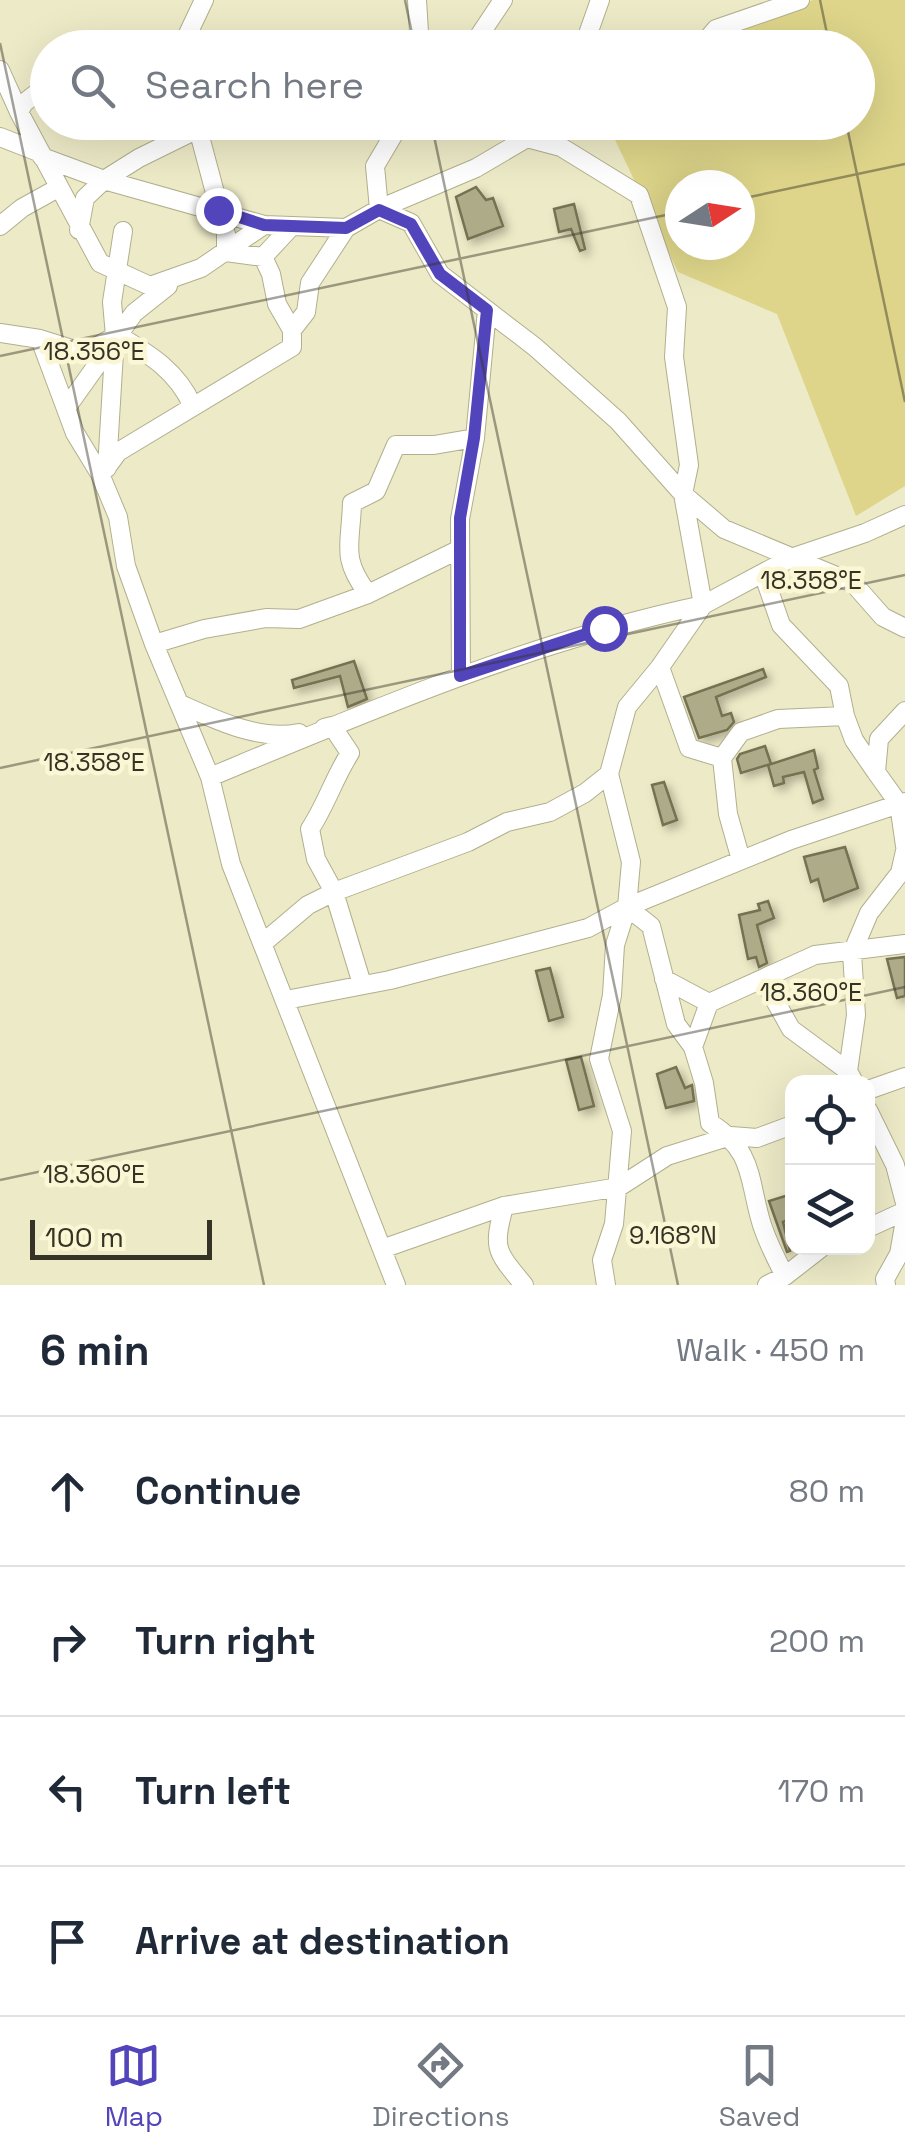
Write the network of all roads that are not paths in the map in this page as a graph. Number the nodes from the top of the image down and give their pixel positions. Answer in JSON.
{"nodes":[{"id":1,"x":204,"y":0,"type":"edge"},
{"id":2,"x":417,"y":0,"type":"edge"},
{"id":3,"x":503,"y":0,"type":"edge"},
{"id":4,"x":600,"y":0,"type":"edge"},
{"id":5,"x":800,"y":0,"type":"edge"},
{"id":6,"x":191,"y":30,"type":"edge"},
{"id":7,"x":419,"y":30,"type":"edge"},
{"id":8,"x":483,"y":30,"type":"edge"},
{"id":9,"x":589,"y":30,"type":"edge"},
{"id":10,"x":716,"y":30,"type":"edge"},
{"id":11,"x":0,"y":70,"type":"edge"},
{"id":12,"x":30,"y":98,"type":"edge"},
{"id":13,"x":19,"y":112,"type":"junction"},
{"id":14,"x":30,"y":133,"type":"edge"},
{"id":15,"x":0,"y":136,"type":"edge"},
{"id":16,"x":34,"y":140,"type":"edge"},
{"id":17,"x":173,"y":140,"type":"edge"},
{"id":18,"x":200,"y":140,"type":"edge"},
{"id":19,"x":391,"y":140,"type":"edge"},
{"id":20,"x":524,"y":140,"type":"edge"},
{"id":21,"x":534,"y":140,"type":"edge"},
{"id":22,"x":42,"y":155,"type":"junction"},
{"id":23,"x":104,"y":180,"type":"junction"},
{"id":24,"x":58,"y":188,"type":"junction"},
{"id":25,"x":218,"y":210,"type":"junction"},
{"id":26,"x":379,"y":210,"type":"junction"},
{"id":27,"x":264,"y":225,"type":"junction"},
{"id":28,"x":0,"y":226,"type":"edge"},
{"id":29,"x":290,"y":228,"type":"junction"},
{"id":30,"x":346,"y":228,"type":"junction"},
{"id":31,"x":79,"y":230,"type":"junction"},
{"id":32,"x":123,"y":230,"type":"dead end"},
{"id":33,"x":226,"y":252,"type":"junction"},
{"id":34,"x":262,"y":257,"type":"junction"},
{"id":35,"x":108,"y":268,"type":"junction"},
{"id":36,"x":178,"y":279,"type":"junction"},
{"id":37,"x":487,"y":310,"type":"junction"},
{"id":38,"x":292,"y":330,"type":"junction"},
{"id":39,"x":0,"y":333,"type":"edge"},
{"id":40,"x":115,"y":335,"type":"junction"},
{"id":41,"x":40,"y":339,"type":"junction"},
{"id":42,"x":192,"y":406,"type":"junction"},
{"id":43,"x":67,"y":408,"type":"junction"},
{"id":44,"x":474,"y":438,"type":"junction"},
{"id":45,"x":107,"y":467,"type":"junction"},
{"id":46,"x":684,"y":494,"type":"junction"},
{"id":47,"x":905,"y":515,"type":"edge"},
{"id":48,"x":118,"y":517,"type":"junction"},
{"id":49,"x":458,"y":550,"type":"junction"},
{"id":50,"x":792,"y":558,"type":"junction"},
{"id":51,"x":763,"y":572,"type":"junction"},
{"id":52,"x":368,"y":594,"type":"junction"},
{"id":53,"x":703,"y":605,"type":"junction"},
{"id":54,"x":905,"y":628,"type":"edge"},
{"id":55,"x":154,"y":644,"type":"junction"},
{"id":56,"x":660,"y":668,"type":"junction"},
{"id":57,"x":460,"y":676,"type":"junction"},
{"id":58,"x":180,"y":704,"type":"junction"},
{"id":59,"x":905,"y":712,"type":"edge"},
{"id":60,"x":845,"y":716,"type":"junction"},
{"id":61,"x":332,"y":726,"type":"junction"},
{"id":62,"x":722,"y":758,"type":"junction"},
{"id":63,"x":876,"y":772,"type":"junction"},
{"id":64,"x":609,"y":774,"type":"junction"},
{"id":65,"x":210,"y":777,"type":"junction"},
{"id":66,"x":902,"y":803,"type":"edge"},
{"id":67,"x":905,"y":848,"type":"edge"},
{"id":68,"x":742,"y":860,"type":"junction"},
{"id":69,"x":902,"y":879,"type":"edge"},
{"id":70,"x":334,"y":892,"type":"junction"},
{"id":71,"x":627,"y":907,"type":"junction"},
{"id":72,"x":263,"y":942,"type":"junction"},
{"id":73,"x":905,"y":944,"type":"edge"},
{"id":74,"x":852,"y":952,"type":"junction"},
{"id":75,"x":664,"y":979,"type":"junction"},
{"id":76,"x":762,"y":980,"type":"junction"},
{"id":77,"x":362,"y":984,"type":"junction"},
{"id":78,"x":286,"y":1000,"type":"junction"},
{"id":79,"x":709,"y":1003,"type":"junction"},
{"id":80,"x":693,"y":1047,"type":"junction"},
{"id":81,"x":848,"y":1075,"type":"edge"},
{"id":82,"x":851,"y":1075,"type":"edge"},
{"id":83,"x":905,"y":1077,"type":"edge"},
{"id":84,"x":875,"y":1088,"type":"edge"},
{"id":85,"x":875,"y":1124,"type":"edge"},
{"id":86,"x":785,"y":1128,"type":"edge"},
{"id":87,"x":731,"y":1136,"type":"junction"},
{"id":88,"x":619,"y":1187,"type":"junction"},
{"id":89,"x":905,"y":1203,"type":"edge"},
{"id":90,"x":504,"y":1206,"type":"junction"},
{"id":91,"x":905,"y":1211,"type":"edge"},
{"id":92,"x":905,"y":1220,"type":"edge"},
{"id":93,"x":875,"y":1225,"type":"edge"},
{"id":94,"x":382,"y":1248,"type":"junction"},
{"id":95,"x":812,"y":1255,"type":"edge"},
{"id":96,"x":785,"y":1276,"type":"junction"},
{"id":97,"x":396,"y":1285,"type":"edge"},
{"id":98,"x":524,"y":1285,"type":"edge"},
{"id":99,"x":606,"y":1285,"type":"edge"},
{"id":100,"x":766,"y":1285,"type":"edge"},
{"id":101,"x":886,"y":1285,"type":"edge"}],
"edges":[{"from":1,"to":6,"type":"street"},
{"from":2,"to":7,"type":"street"},
{"from":3,"to":8,"type":"street"},
{"from":4,"to":9,"type":"street"},
{"from":5,"to":10,"type":"street"},
{"from":11,"to":13,"type":"street"},
{"from":12,"to":13,"type":"street"},
{"from":13,"to":14,"type":"street"},
{"from":15,"to":22,"type":"street"},
{"from":16,"to":22,"type":"street"},
{"from":17,"to":23,"type":"street"},
{"from":18,"to":25,"type":"street"},
{"from":19,"to":26,"type":"street"},
{"from":20,"to":26,"type":"street"},
{"from":21,"to":46,"type":"street"},
{"from":22,"to":23,"type":"street"},
{"from":22,"to":24,"type":"street"},
{"from":23,"to":25,"type":"street"},
{"from":23,"to":31,"type":"street"},
{"from":24,"to":28,"type":"street"},
{"from":24,"to":31,"type":"street"},
{"from":25,"to":27,"type":"street"},
{"from":25,"to":33,"type":"street"},
{"from":26,"to":30,"type":"street"},
{"from":26,"to":37,"type":"street"},
{"from":27,"to":29,"type":"street"},
{"from":27,"to":33,"type":"street"},
{"from":29,"to":30,"type":"street"},
{"from":29,"to":34,"type":"street"},
{"from":30,"to":38,"type":"street"},
{"from":31,"to":35,"type":"street"},
{"from":32,"to":35,"type":"street"},
{"from":33,"to":34,"type":"street"},
{"from":33,"to":36,"type":"street"},
{"from":34,"to":38,"type":"street"},
{"from":35,"to":36,"type":"street"},
{"from":35,"to":40,"type":"street"},
{"from":36,"to":40,"type":"street"},
{"from":37,"to":44,"type":"street"},
{"from":37,"to":46,"type":"street"},
{"from":38,"to":42,"type":"street"},
{"from":39,"to":41,"type":"street"},
{"from":40,"to":41,"type":"street"},
{"from":40,"to":42,"type":"street"},
{"from":40,"to":43,"type":"street"},
{"from":40,"to":45,"type":"street"},
{"from":41,"to":43,"type":"street"},
{"from":42,"to":45,"type":"street"},
{"from":43,"to":48,"type":"street"},
{"from":44,"to":49,"type":"street"},
{"from":44,"to":52,"type":"street"},
{"from":45,"to":48,"type":"street"},
{"from":46,"to":50,"type":"street"},
{"from":46,"to":53,"type":"street"},
{"from":47,"to":50,"type":"street"},
{"from":48,"to":55,"type":"street"},
{"from":49,"to":52,"type":"street"},
{"from":49,"to":57,"type":"street"},
{"from":50,"to":51,"type":"street"},
{"from":50,"to":54,"type":"street"},
{"from":51,"to":53,"type":"street"},
{"from":51,"to":60,"type":"street"},
{"from":52,"to":55,"type":"street"},
{"from":53,"to":56,"type":"street"},
{"from":53,"to":57,"type":"street"},
{"from":55,"to":58,"type":"street"},
{"from":56,"to":62,"type":"street"},
{"from":56,"to":64,"type":"street"},
{"from":57,"to":61,"type":"street"},
{"from":58,"to":61,"type":"street"},
{"from":58,"to":65,"type":"street"},
{"from":59,"to":63,"type":"street"},
{"from":60,"to":62,"type":"street"},
{"from":60,"to":63,"type":"street"},
{"from":61,"to":65,"type":"street"},
{"from":61,"to":70,"type":"street"},
{"from":62,"to":68,"type":"street"},
{"from":63,"to":66,"type":"street"},
{"from":64,"to":70,"type":"street"},
{"from":64,"to":71,"type":"street"},
{"from":65,"to":72,"type":"street"},
{"from":66,"to":67,"type":"street"},
{"from":66,"to":68,"type":"street"},
{"from":67,"to":69,"type":"street"},
{"from":68,"to":71,"type":"street"},
{"from":69,"to":74,"type":"street"},
{"from":70,"to":72,"type":"street"},
{"from":70,"to":77,"type":"street"},
{"from":71,"to":75,"type":"street"},
{"from":71,"to":77,"type":"street"},
{"from":71,"to":88,"type":"street"},
{"from":72,"to":78,"type":"street"},
{"from":73,"to":74,"type":"street"},
{"from":74,"to":76,"type":"street"},
{"from":74,"to":82,"type":"street"},
{"from":75,"to":79,"type":"street"},
{"from":75,"to":80,"type":"street"},
{"from":76,"to":79,"type":"street"},
{"from":76,"to":81,"type":"street"},
{"from":77,"to":78,"type":"street"},
{"from":78,"to":94,"type":"street"},
{"from":79,"to":80,"type":"street"},
{"from":80,"to":87,"type":"street"},
{"from":83,"to":84,"type":"street"},
{"from":85,"to":89,"type":"street"},
{"from":86,"to":87,"type":"street"},
{"from":87,"to":88,"type":"street"},
{"from":87,"to":96,"type":"street"},
{"from":88,"to":90,"type":"street"},
{"from":88,"to":99,"type":"street"},
{"from":90,"to":94,"type":"street"},
{"from":90,"to":98,"type":"street"},
{"from":91,"to":93,"type":"street"},
{"from":92,"to":101,"type":"street"},
{"from":94,"to":97,"type":"street"},
{"from":95,"to":96,"type":"street"},
{"from":96,"to":100,"type":"street"}]}
